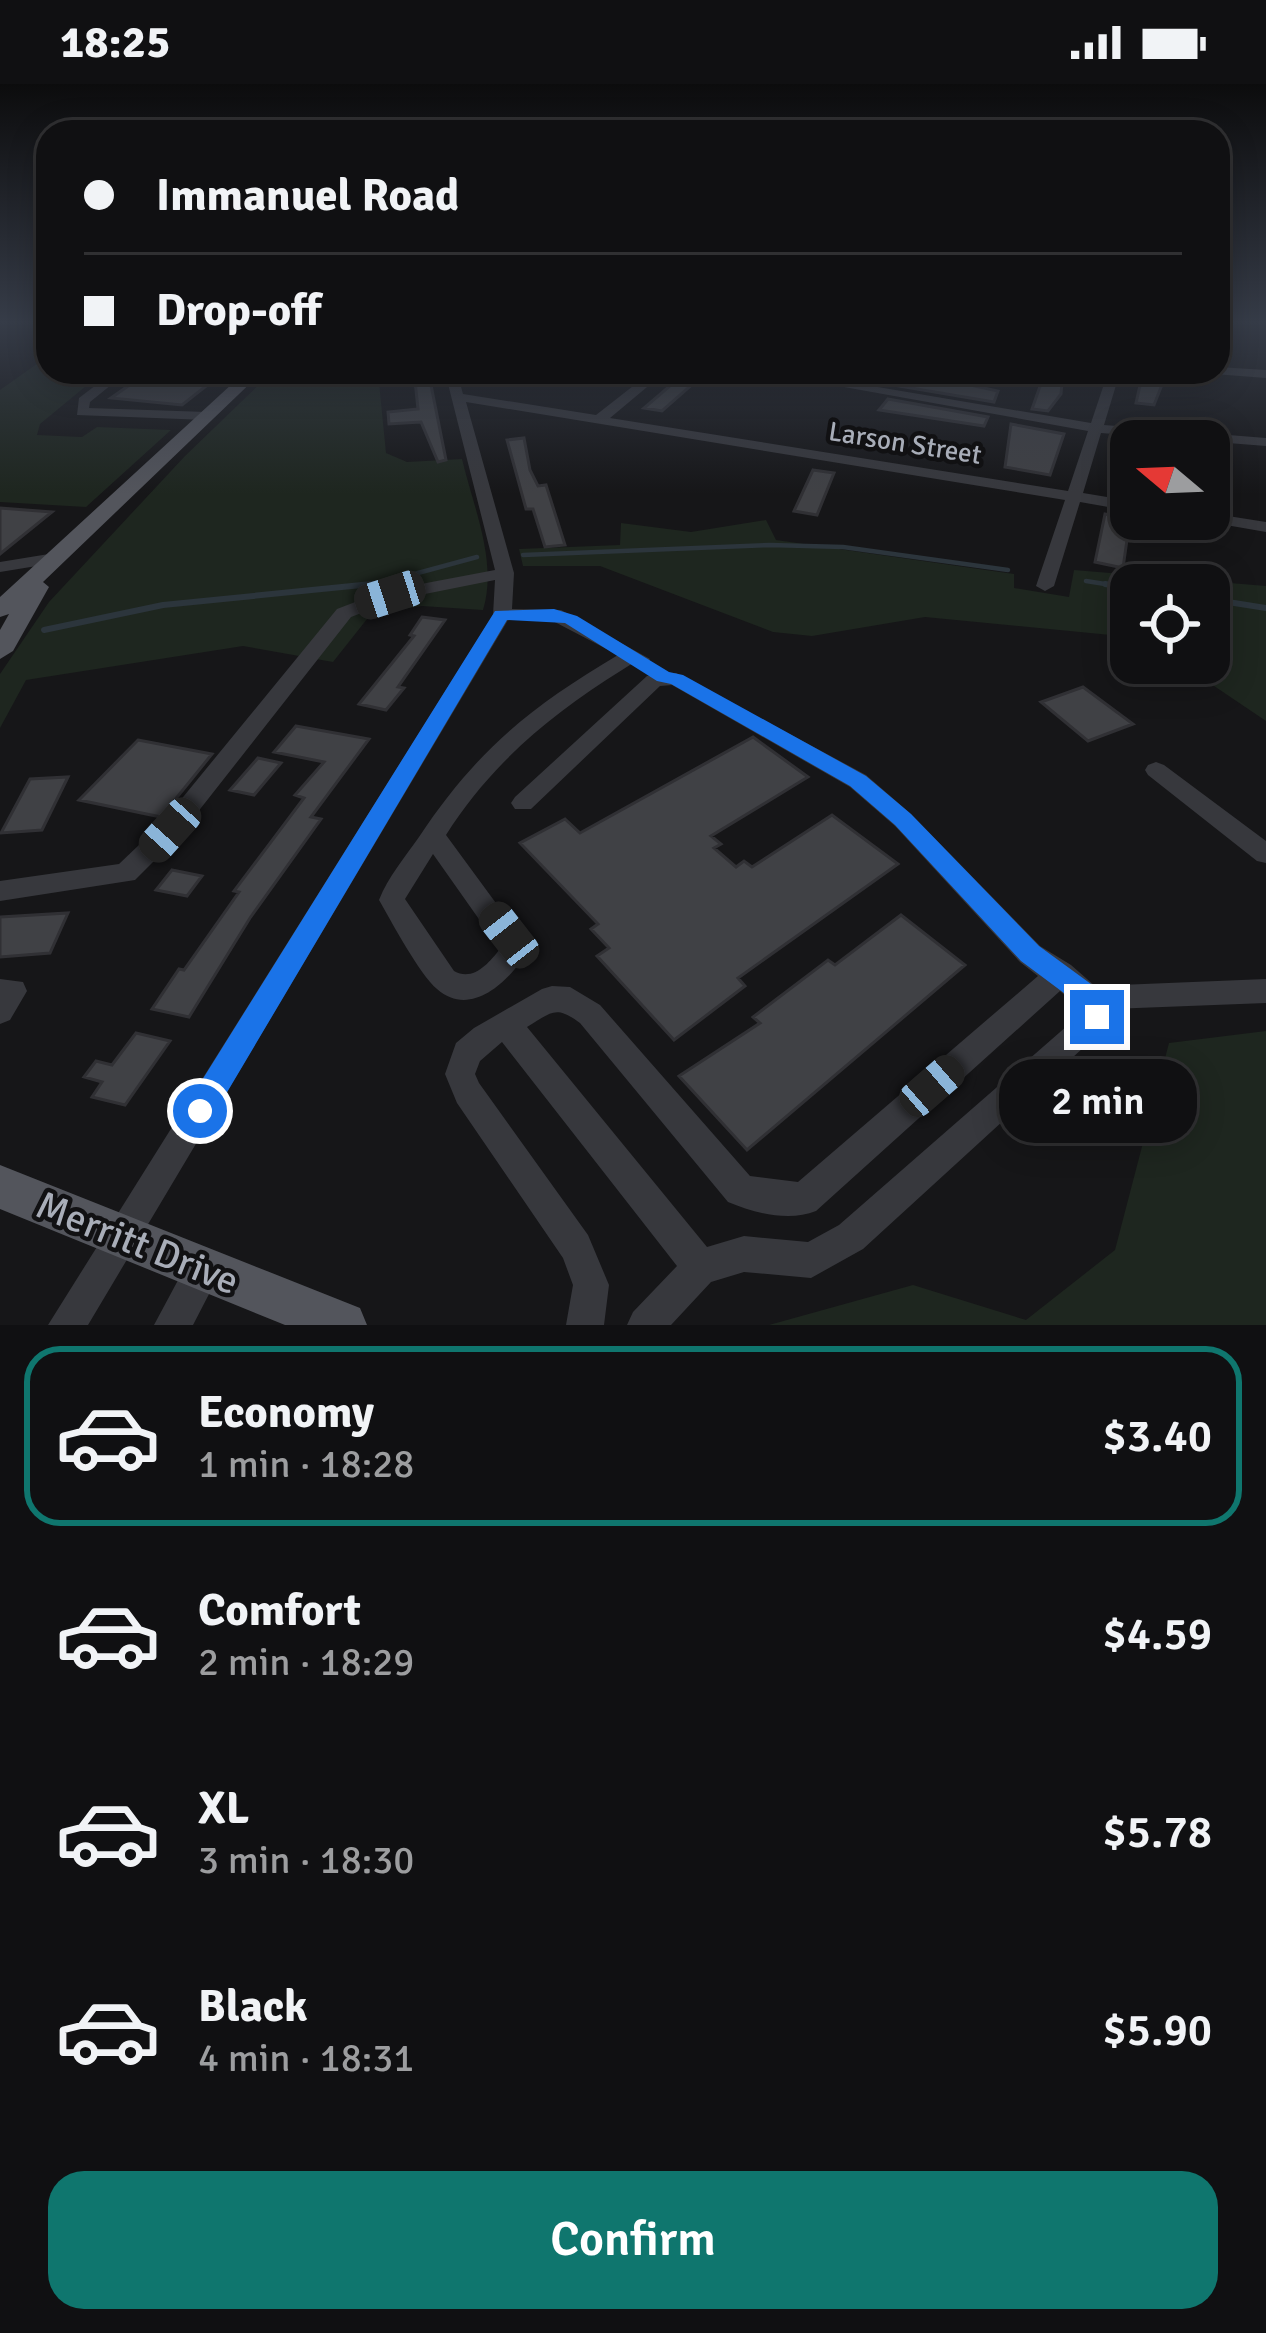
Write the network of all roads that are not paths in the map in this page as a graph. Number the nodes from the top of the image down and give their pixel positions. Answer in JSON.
{"nodes":[{"id":1,"x":106,"y":384,"type":"edge"},
{"id":2,"x":241,"y":384,"type":"edge"},
{"id":3,"x":454,"y":384,"type":"edge"},
{"id":4,"x":644,"y":384,"type":"edge"},
{"id":5,"x":837,"y":384,"type":"edge"},
{"id":6,"x":1110,"y":384,"type":"edge"},
{"id":7,"x":458,"y":397,"type":"junction"},
{"id":8,"x":206,"y":416,"type":"junction"},
{"id":9,"x":599,"y":420,"type":"junction"},
{"id":10,"x":1094,"y":428,"type":"junction"},
{"id":11,"x":1266,"y":442,"type":"edge"},
{"id":12,"x":1072,"y":496,"type":"junction"},
{"id":13,"x":1110,"y":502,"type":"edge"},
{"id":14,"x":1230,"y":521,"type":"edge"},
{"id":15,"x":1266,"y":526,"type":"edge"},
{"id":16,"x":52,"y":560,"type":"junction"},
{"id":17,"x":0,"y":567,"type":"edge"},
{"id":18,"x":505,"y":572,"type":"junction"},
{"id":19,"x":1045,"y":586,"type":"dead end"},
{"id":20,"x":0,"y":595,"type":"edge"},
{"id":21,"x":0,"y":610,"type":"edge"},
{"id":22,"x":502,"y":615,"type":"junction"},
{"id":23,"x":0,"y":651,"type":"edge"},
{"id":24,"x":633,"y":655,"type":"junction"},
{"id":25,"x":664,"y":677,"type":"junction"},
{"id":26,"x":1156,"y":770,"type":"dead end"},
{"id":27,"x":523,"y":803,"type":"dead end"},
{"id":28,"x":434,"y":837,"type":"junction"},
{"id":29,"x":1266,"y":854,"type":"edge"},
{"id":30,"x":0,"y":891,"type":"edge"},
{"id":31,"x":1060,"y":974,"type":"junction"},
{"id":32,"x":0,"y":991,"type":"edge"},
{"id":33,"x":1266,"y":991,"type":"edge"},
{"id":34,"x":1090,"y":998,"type":"junction"},
{"id":35,"x":0,"y":1011,"type":"edge"},
{"id":36,"x":506,"y":1024,"type":"junction"},
{"id":37,"x":0,"y":1186,"type":"edge"},
{"id":38,"x":124,"y":1235,"type":"junction"},
{"id":39,"x":700,"y":1267,"type":"junction"},
{"id":40,"x":204,"y":1270,"type":"junction"},
{"id":41,"x":68,"y":1325,"type":"edge"},
{"id":42,"x":173,"y":1325,"type":"edge"},
{"id":43,"x":343,"y":1325,"type":"edge"},
{"id":44,"x":585,"y":1325,"type":"edge"},
{"id":45,"x":646,"y":1325,"type":"edge"}],
"edges":[{"from":1,"to":8,"type":"street"},
{"from":2,"to":8,"type":"main road"},
{"from":3,"to":7,"type":"street"},
{"from":4,"to":9,"type":"street"},
{"from":5,"to":10,"type":"street"},
{"from":6,"to":10,"type":"street"},
{"from":7,"to":9,"type":"street","name":"Larson Street"},
{"from":7,"to":18,"type":"street"},
{"from":8,"to":16,"type":"main road"},
{"from":9,"to":12,"type":"street","name":"Larson Street"},
{"from":10,"to":11,"type":"street"},
{"from":10,"to":12,"type":"street"},
{"from":12,"to":13,"type":"street","name":"Larson Street"},
{"from":12,"to":19,"type":"street"},
{"from":14,"to":15,"type":"street"},
{"from":16,"to":17,"type":"street"},
{"from":16,"to":20,"type":"main road"},
{"from":16,"to":21,"type":"main road"},
{"from":16,"to":23,"type":"main road"},
{"from":18,"to":22,"type":"street"},
{"from":18,"to":30,"type":"street"},
{"from":22,"to":24,"type":"street"},
{"from":22,"to":38,"type":"street"},
{"from":24,"to":25,"type":"street"},
{"from":24,"to":28,"type":"street"},
{"from":25,"to":27,"type":"street"},
{"from":25,"to":31,"type":"street"},
{"from":26,"to":29,"type":"street"},
{"from":28,"to":28,"type":"street"},
{"from":31,"to":34,"type":"street"},
{"from":31,"to":36,"type":"street"},
{"from":32,"to":35,"type":"street"},
{"from":33,"to":34,"type":"street"},
{"from":34,"to":39,"type":"street"},
{"from":36,"to":39,"type":"street"},
{"from":36,"to":44,"type":"street"},
{"from":37,"to":38,"type":"main road","name":"Merritt Drive"},
{"from":38,"to":40,"type":"main road","name":"Merritt Drive"},
{"from":38,"to":41,"type":"street"},
{"from":39,"to":45,"type":"street"},
{"from":40,"to":42,"type":"street"},
{"from":40,"to":43,"type":"main road","name":"Merritt Drive"}]}
